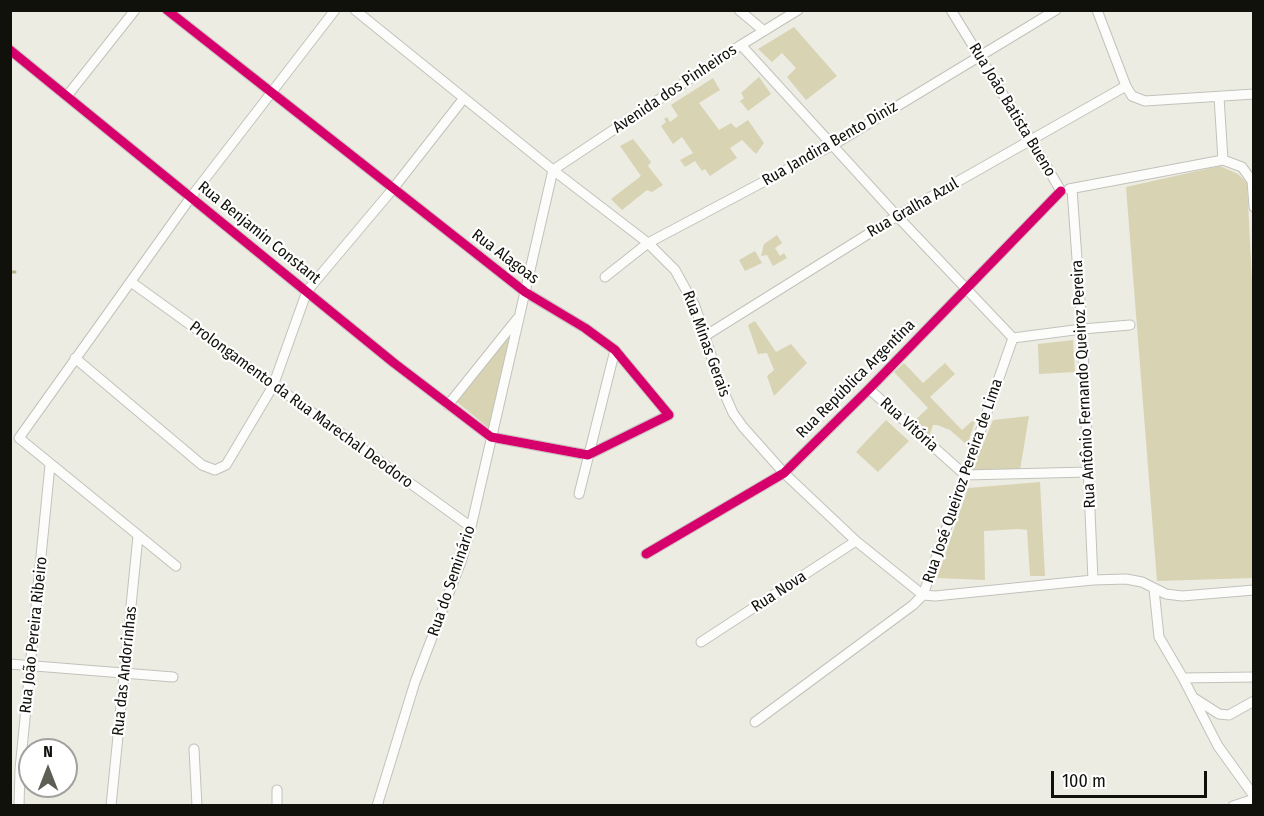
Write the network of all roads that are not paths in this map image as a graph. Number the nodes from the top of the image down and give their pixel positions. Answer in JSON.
{"nodes":[{"id":1,"x":135,"y":10,"type":"edge"},
{"id":2,"x":167,"y":10,"type":"edge"},
{"id":3,"x":335,"y":10,"type":"edge"},
{"id":4,"x":355,"y":10,"type":"edge"},
{"id":5,"x":739,"y":10,"type":"edge"},
{"id":6,"x":798,"y":10,"type":"edge"},
{"id":7,"x":951,"y":10,"type":"edge"},
{"id":8,"x":1056,"y":10,"type":"edge"},
{"id":9,"x":1097,"y":10,"type":"edge"},
{"id":10,"x":764,"y":31,"type":"junction"},
{"id":11,"x":741,"y":45,"type":"junction"},
{"id":12,"x":10,"y":50,"type":"edge"},
{"id":13,"x":980,"y":56,"type":"junction"},
{"id":14,"x":1126,"y":87,"type":"junction"},
{"id":15,"x":272,"y":94,"type":"junction"},
{"id":16,"x":1254,"y":94,"type":"edge"},
{"id":17,"x":67,"y":96,"type":"junction"},
{"id":18,"x":1219,"y":97,"type":"junction"},
{"id":19,"x":464,"y":98,"type":"junction"},
{"id":20,"x":1031,"y":140,"type":"junction"},
{"id":21,"x":833,"y":145,"type":"junction"},
{"id":22,"x":1223,"y":160,"type":"junction"},
{"id":23,"x":553,"y":170,"type":"junction"},
{"id":24,"x":1072,"y":189,"type":"junction"},
{"id":25,"x":392,"y":190,"type":"junction"},
{"id":26,"x":1061,"y":191,"type":"junction"},
{"id":27,"x":191,"y":197,"type":"junction"},
{"id":28,"x":1254,"y":207,"type":"edge"},
{"id":29,"x":897,"y":216,"type":"junction"},
{"id":30,"x":648,"y":243,"type":"junction"},
{"id":31,"x":605,"y":277,"type":"dead end"},
{"id":32,"x":131,"y":282,"type":"junction"},
{"id":33,"x":967,"y":288,"type":"junction"},
{"id":34,"x":307,"y":291,"type":"junction"},
{"id":35,"x":525,"y":292,"type":"junction"},
{"id":36,"x":519,"y":317,"type":"junction"},
{"id":37,"x":1130,"y":325,"type":"dead end"},
{"id":38,"x":1082,"y":329,"type":"junction"},
{"id":39,"x":705,"y":336,"type":"junction"},
{"id":40,"x":1013,"y":338,"type":"junction"},
{"id":41,"x":615,"y":350,"type":"junction"},
{"id":42,"x":75,"y":357,"type":"junction"},
{"id":43,"x":273,"y":386,"type":"junction"},
{"id":44,"x":869,"y":389,"type":"junction"},
{"id":45,"x":448,"y":405,"type":"junction"},
{"id":46,"x":491,"y":436,"type":"junction"},
{"id":47,"x":15,"y":438,"type":"edge"},
{"id":48,"x":588,"y":455,"type":"junction"},
{"id":49,"x":50,"y":465,"type":"junction"},
{"id":50,"x":783,"y":472,"type":"junction"},
{"id":51,"x":1089,"y":472,"type":"junction"},
{"id":52,"x":965,"y":475,"type":"junction"},
{"id":53,"x":579,"y":494,"type":"dead end"},
{"id":54,"x":471,"y":527,"type":"junction"},
{"id":55,"x":138,"y":536,"type":"junction"},
{"id":56,"x":856,"y":541,"type":"junction"},
{"id":57,"x":646,"y":554,"type":"dead end"},
{"id":58,"x":176,"y":566,"type":"dead end"},
{"id":59,"x":1094,"y":580,"type":"junction"},
{"id":60,"x":1154,"y":589,"type":"junction"},
{"id":61,"x":1254,"y":590,"type":"edge"},
{"id":62,"x":923,"y":595,"type":"junction"},
{"id":63,"x":701,"y":642,"type":"dead end"},
{"id":64,"x":10,"y":664,"type":"edge"},
{"id":65,"x":31,"y":665,"type":"junction"},
{"id":66,"x":124,"y":674,"type":"junction"},
{"id":67,"x":173,"y":677,"type":"dead end"},
{"id":68,"x":1254,"y":677,"type":"edge"},
{"id":69,"x":1183,"y":678,"type":"junction"},
{"id":70,"x":1192,"y":696,"type":"junction"},
{"id":71,"x":1254,"y":700,"type":"edge"},
{"id":72,"x":755,"y":722,"type":"dead end"},
{"id":73,"x":194,"y":749,"type":"dead end"},
{"id":74,"x":277,"y":790,"type":"dead end"},
{"id":75,"x":1254,"y":797,"type":"edge"},
{"id":76,"x":19,"y":806,"type":"edge"},
{"id":77,"x":111,"y":806,"type":"edge"},
{"id":78,"x":197,"y":806,"type":"edge"},
{"id":79,"x":277,"y":806,"type":"edge"},
{"id":80,"x":377,"y":806,"type":"edge"},
{"id":81,"x":1233,"y":806,"type":"edge"}],
"edges":[{"from":1,"to":17,"type":"street"},
{"from":2,"to":15,"type":"street","name":"Rua Alagoas"},
{"from":3,"to":15,"type":"street"},
{"from":4,"to":19,"type":"street","name":"Rua Minas Gerais"},
{"from":5,"to":10,"type":"street"},
{"from":6,"to":10,"type":"street","name":"Avenida dos Pinheiros"},
{"from":7,"to":13,"type":"street","name":"Rua João Batista Bueno"},
{"from":8,"to":13,"type":"street","name":"Rua Jandira Bento Diniz"},
{"from":9,"to":14,"type":"street"},
{"from":10,"to":11,"type":"street","name":"Avenida dos Pinheiros"},
{"from":11,"to":21,"type":"street"},
{"from":11,"to":23,"type":"street","name":"Avenida dos Pinheiros"},
{"from":12,"to":17,"type":"street","name":"Rua Benjamin Constant"},
{"from":13,"to":20,"type":"street","name":"Rua João Batista Bueno"},
{"from":13,"to":21,"type":"street","name":"Rua Jandira Bento Diniz"},
{"from":14,"to":18,"type":"street"},
{"from":14,"to":20,"type":"street","name":"Rua Gralha Azul"},
{"from":15,"to":25,"type":"street","name":"Rua Alagoas"},
{"from":15,"to":27,"type":"street"},
{"from":16,"to":18,"type":"street"},
{"from":17,"to":27,"type":"street","name":"Rua Benjamin Constant"},
{"from":18,"to":22,"type":"street"},
{"from":19,"to":23,"type":"street","name":"Rua Minas Gerais"},
{"from":19,"to":25,"type":"street"},
{"from":20,"to":26,"type":"street","name":"Rua João Batista Bueno"},
{"from":20,"to":29,"type":"street","name":"Rua Gralha Azul"},
{"from":21,"to":29,"type":"street"},
{"from":21,"to":30,"type":"street","name":"Rua Jandira Bento Diniz"},
{"from":22,"to":24,"type":"street","name":"Rua João Batista Bueno"},
{"from":22,"to":28,"type":"street"},
{"from":23,"to":30,"type":"street","name":"Rua Minas Gerais"},
{"from":23,"to":35,"type":"street","name":"Rua do Seminário"},
{"from":24,"to":26,"type":"street","name":"Rua João Batista Bueno"},
{"from":24,"to":38,"type":"street","name":"Rua Antônio Fernando Queiroz Pereira"},
{"from":25,"to":34,"type":"street"},
{"from":25,"to":35,"type":"street","name":"Rua Alagoas"},
{"from":26,"to":33,"type":"street","name":"Rua República Argentina"},
{"from":27,"to":32,"type":"street"},
{"from":27,"to":34,"type":"street","name":"Rua Benjamin Constant"},
{"from":29,"to":33,"type":"street"},
{"from":29,"to":39,"type":"street","name":"Rua Gralha Azul"},
{"from":30,"to":31,"type":"street","name":"Rua Jandira Bento Diniz"},
{"from":30,"to":39,"type":"street","name":"Rua Minas Gerais"},
{"from":32,"to":42,"type":"street"},
{"from":32,"to":43,"type":"street","name":"Prolongamento da Rua Marechal Deodoro"},
{"from":33,"to":40,"type":"street"},
{"from":33,"to":44,"type":"street","name":"Rua República Argentina"},
{"from":34,"to":43,"type":"street"},
{"from":34,"to":45,"type":"street","name":"Rua Benjamin Constant"},
{"from":35,"to":36,"type":"street","name":"Rua do Seminário"},
{"from":35,"to":41,"type":"street","name":"Rua Alagoas"},
{"from":36,"to":45,"type":"street","name":"Rua do Seminário"},
{"from":36,"to":46,"type":"street","name":"Rua do Seminário"},
{"from":37,"to":38,"type":"street"},
{"from":38,"to":40,"type":"street"},
{"from":38,"to":51,"type":"street","name":"Rua Antônio Fernando Queiroz Pereira"},
{"from":39,"to":50,"type":"street","name":"Rua Minas Gerais"},
{"from":40,"to":52,"type":"street","name":"Rua José Queiroz Pereira de Lima"},
{"from":41,"to":48,"type":"street"},
{"from":41,"to":48,"type":"street","name":"Rua Alagoas"},
{"from":42,"to":43,"type":"street"},
{"from":42,"to":47,"type":"street"},
{"from":43,"to":54,"type":"street","name":"Prolongamento da Rua Marechal Deodoro"},
{"from":44,"to":50,"type":"street","name":"Rua República Argentina"},
{"from":44,"to":52,"type":"street","name":"Rua Vitória"},
{"from":45,"to":46,"type":"street","name":"Rua Benjamin Constant"},
{"from":46,"to":48,"type":"street"},
{"from":46,"to":54,"type":"street","name":"Rua do Seminário"},
{"from":47,"to":49,"type":"street"},
{"from":48,"to":53,"type":"street"},
{"from":49,"to":55,"type":"street"},
{"from":49,"to":65,"type":"street","name":"Rua João Pereira Ribeiro"},
{"from":50,"to":56,"type":"street","name":"Rua Minas Gerais"},
{"from":50,"to":57,"type":"street","name":"Rua República Argentina"},
{"from":51,"to":52,"type":"street"},
{"from":51,"to":59,"type":"street","name":"Rua Antônio Fernando Queiroz Pereira"},
{"from":52,"to":62,"type":"street","name":"Rua José Queiroz Pereira de Lima"},
{"from":54,"to":80,"type":"street","name":"Rua do Seminário"},
{"from":55,"to":58,"type":"street"},
{"from":55,"to":66,"type":"street","name":"Rua das Andorinhas"},
{"from":56,"to":62,"type":"street","name":"Rua Minas Gerais"},
{"from":56,"to":63,"type":"street","name":"Rua Nova"},
{"from":59,"to":60,"type":"street"},
{"from":59,"to":62,"type":"street"},
{"from":60,"to":61,"type":"street"},
{"from":60,"to":69,"type":"street"},
{"from":62,"to":72,"type":"street","name":"Rua José Queiroz Pereira de Lima"},
{"from":64,"to":65,"type":"street"},
{"from":65,"to":66,"type":"street"},
{"from":65,"to":76,"type":"street","name":"Rua João Pereira Ribeiro"},
{"from":66,"to":67,"type":"street"},
{"from":66,"to":77,"type":"street","name":"Rua das Andorinhas"},
{"from":68,"to":69,"type":"street"},
{"from":69,"to":70,"type":"street"},
{"from":70,"to":71,"type":"street"},
{"from":70,"to":75,"type":"street"},
{"from":73,"to":78,"type":"street"},
{"from":74,"to":79,"type":"street"},
{"from":75,"to":81,"type":"street"}]}
